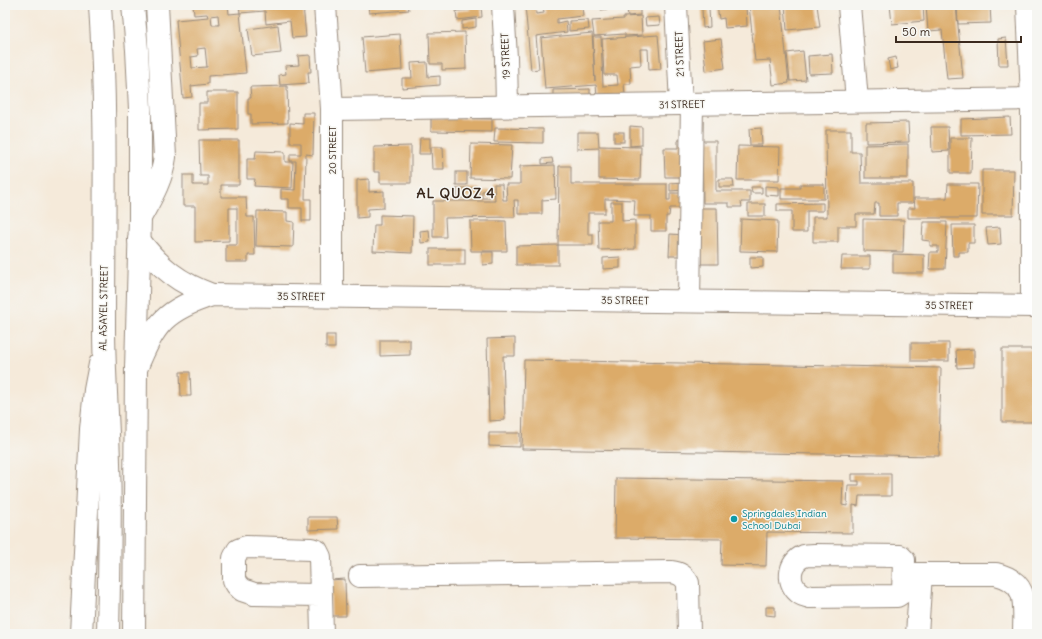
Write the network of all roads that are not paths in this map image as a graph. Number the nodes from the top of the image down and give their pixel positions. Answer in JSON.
{"nodes":[{"id":1,"x":100,"y":5,"type":"edge"},
{"id":2,"x":133,"y":5,"type":"edge"},
{"id":3,"x":157,"y":5,"type":"edge"},
{"id":4,"x":325,"y":5,"type":"edge"},
{"id":5,"x":503,"y":5,"type":"edge"},
{"id":6,"x":676,"y":5,"type":"edge"},
{"id":7,"x":849,"y":5,"type":"edge"},
{"id":8,"x":1028,"y":5,"type":"edge"},
{"id":9,"x":1032,"y":99,"type":"junction"},
{"id":10,"x":857,"y":101,"type":"junction"},
{"id":11,"x":686,"y":104,"type":"junction"},
{"id":12,"x":507,"y":106,"type":"junction"},
{"id":13,"x":332,"y":109,"type":"junction"},
{"id":14,"x":140,"y":218,"type":"junction"},
{"id":15,"x":139,"y":240,"type":"junction"},
{"id":16,"x":212,"y":295,"type":"junction"},
{"id":17,"x":332,"y":296,"type":"junction"},
{"id":18,"x":688,"y":301,"type":"junction"},
{"id":19,"x":1034,"y":306,"type":"edge"},
{"id":20,"x":104,"y":349,"type":"junction"},
{"id":21,"x":136,"y":369,"type":"junction"},
{"id":22,"x":912,"y":574,"type":"junction"},
{"id":23,"x":360,"y":576,"type":"dead end"},
{"id":24,"x":320,"y":595,"type":"dead end"},
{"id":25,"x":81,"y":634,"type":"edge"},
{"id":26,"x":108,"y":634,"type":"edge"},
{"id":27,"x":134,"y":634,"type":"edge"},
{"id":28,"x":322,"y":634,"type":"edge"},
{"id":29,"x":689,"y":634,"type":"edge"},
{"id":30,"x":917,"y":634,"type":"edge"},
{"id":31,"x":1024,"y":634,"type":"edge"}],
"edges":[{"from":1,"to":20,"type":"street","name":"AL ASAYEL STREET"},
{"from":2,"to":14,"type":"street"},
{"from":3,"to":14,"type":"street"},
{"from":4,"to":13,"type":"street","name":"20 STREET"},
{"from":5,"to":12,"type":"street","name":"19 STREET"},
{"from":6,"to":11,"type":"street","name":"21 STREET"},
{"from":7,"to":10,"type":"street"},
{"from":8,"to":9,"type":"street"},
{"from":9,"to":10,"type":"street","name":"31 STREET"},
{"from":9,"to":19,"type":"street"},
{"from":10,"to":11,"type":"street","name":"31 STREET"},
{"from":11,"to":12,"type":"street","name":"31 STREET"},
{"from":11,"to":18,"type":"street","name":"21 STREET"},
{"from":12,"to":13,"type":"street","name":"31 STREET"},
{"from":13,"to":17,"type":"street","name":"20 STREET"},
{"from":14,"to":15,"type":"street"},
{"from":15,"to":16,"type":"street","name":"35 STREET"},
{"from":15,"to":21,"type":"street"},
{"from":16,"to":17,"type":"street","name":"35 STREET"},
{"from":16,"to":21,"type":"street","name":"35 STREET"},
{"from":17,"to":18,"type":"street","name":"35 STREET"},
{"from":18,"to":19,"type":"street","name":"35 STREET"},
{"from":20,"to":25,"type":"street","name":"AL ASAYEL STREET"},
{"from":20,"to":26,"type":"street"},
{"from":21,"to":27,"type":"street"},
{"from":22,"to":22,"type":"street"},
{"from":22,"to":30,"type":"street"},
{"from":22,"to":31,"type":"street"},
{"from":23,"to":29,"type":"street"},
{"from":24,"to":28,"type":"street"}]}
